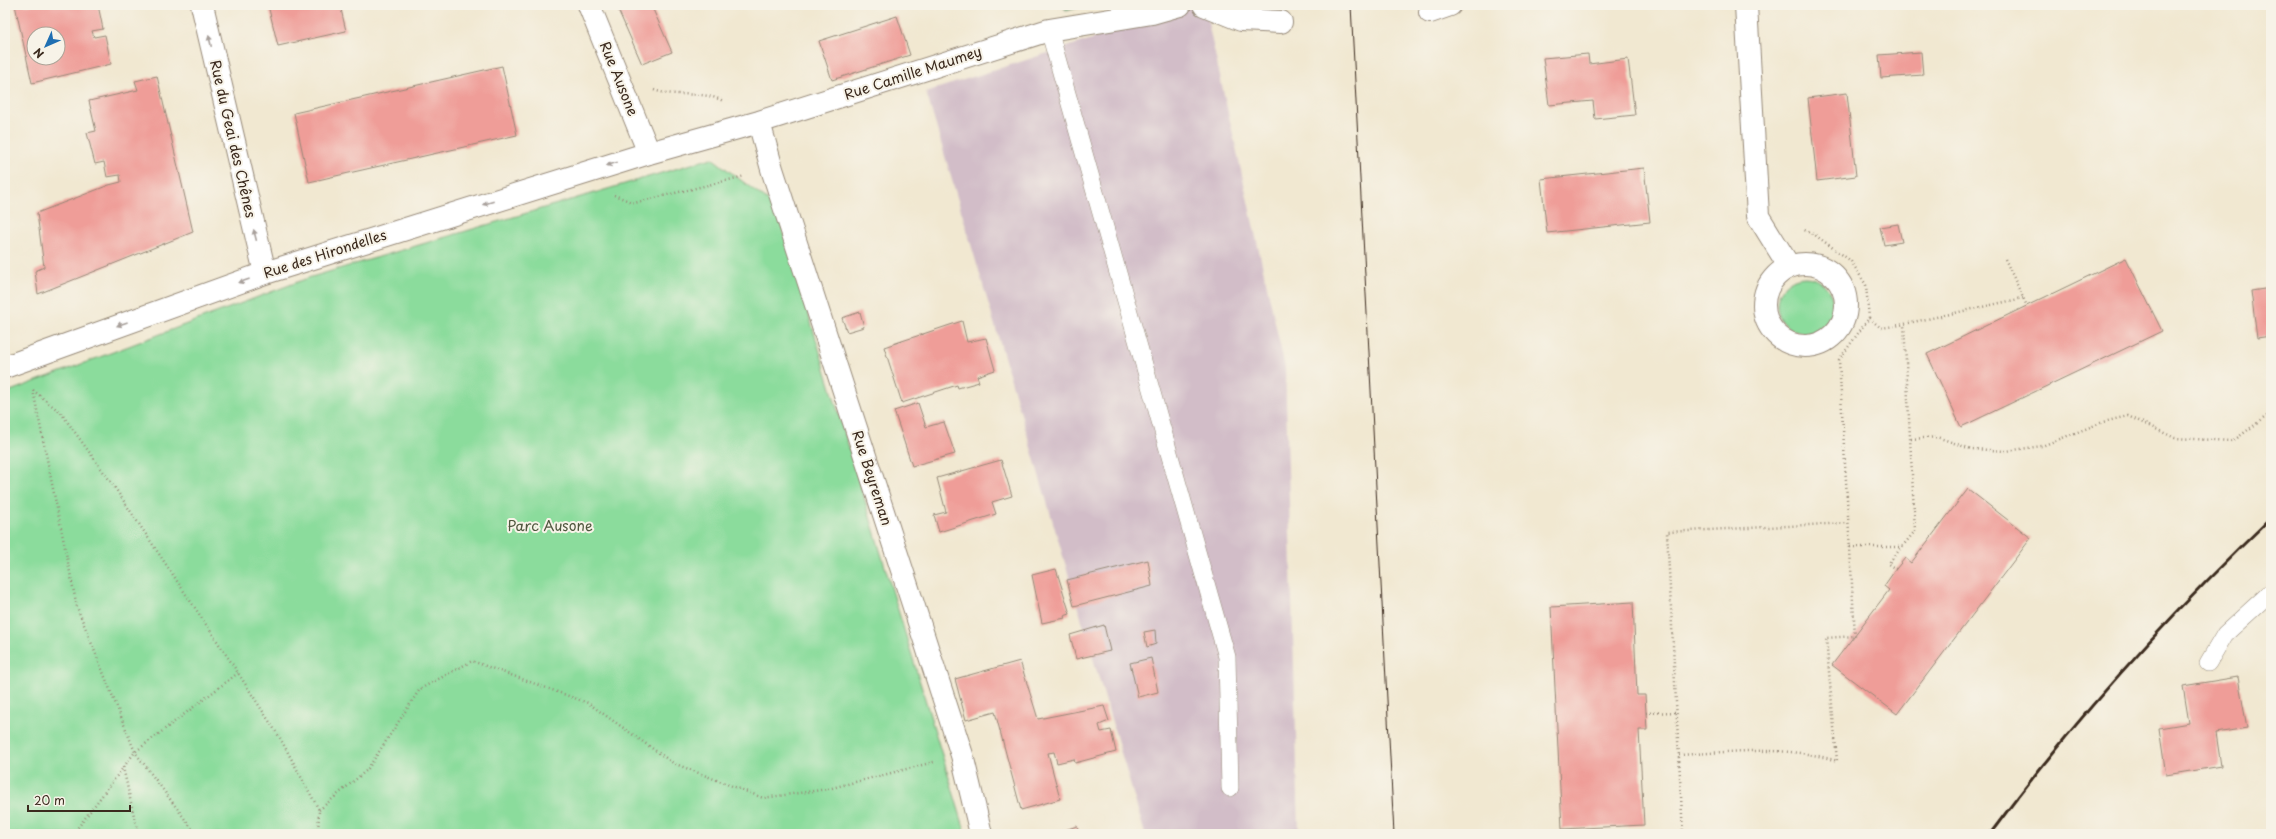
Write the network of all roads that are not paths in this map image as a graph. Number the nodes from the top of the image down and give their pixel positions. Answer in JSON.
{"nodes":[{"id":1,"x":202,"y":5,"type":"edge"},
{"id":2,"x":589,"y":5,"type":"edge"},
{"id":3,"x":1180,"y":5,"type":"edge"},
{"id":4,"x":1204,"y":5,"type":"edge"},
{"id":5,"x":1746,"y":5,"type":"edge"},
{"id":6,"x":1281,"y":22,"type":"dead end"},
{"id":7,"x":1049,"y":30,"type":"junction"},
{"id":8,"x":759,"y":122,"type":"junction"},
{"id":9,"x":649,"y":153,"type":"junction"},
{"id":10,"x":1789,"y":266,"type":"dead end"},
{"id":11,"x":265,"y":273,"type":"junction"},
{"id":12,"x":5,"y":367,"type":"edge"},
{"id":13,"x":2271,"y":592,"type":"edge"},
{"id":14,"x":2208,"y":663,"type":"dead end"},
{"id":15,"x":1230,"y":788,"type":"dead end"},
{"id":16,"x":981,"y":834,"type":"edge"}],
"edges":[{"from":11,"to":1,"type":"street","name":"Rue du Geai des Chênes","one_way":true},
{"from":2,"to":9,"type":"street","name":"Rue Ausone"},
{"from":3,"to":7,"type":"street","name":"Rue Camille Maumey"},
{"from":4,"to":6,"type":"street"},
{"from":5,"to":10,"type":"street"},
{"from":7,"to":8,"type":"street","name":"Rue Camille Maumey"},
{"from":7,"to":15,"type":"lane"},
{"from":8,"to":9,"type":"street","name":"Rue Camille Maumey"},
{"from":8,"to":16,"type":"street","name":"Rue Beyreman"},
{"from":9,"to":11,"type":"street","name":"Rue des Hirondelles","one_way":true},
{"from":11,"to":12,"type":"street","name":"Rue des Hirondelles","one_way":true},
{"from":13,"to":14,"type":"lane"}]}
